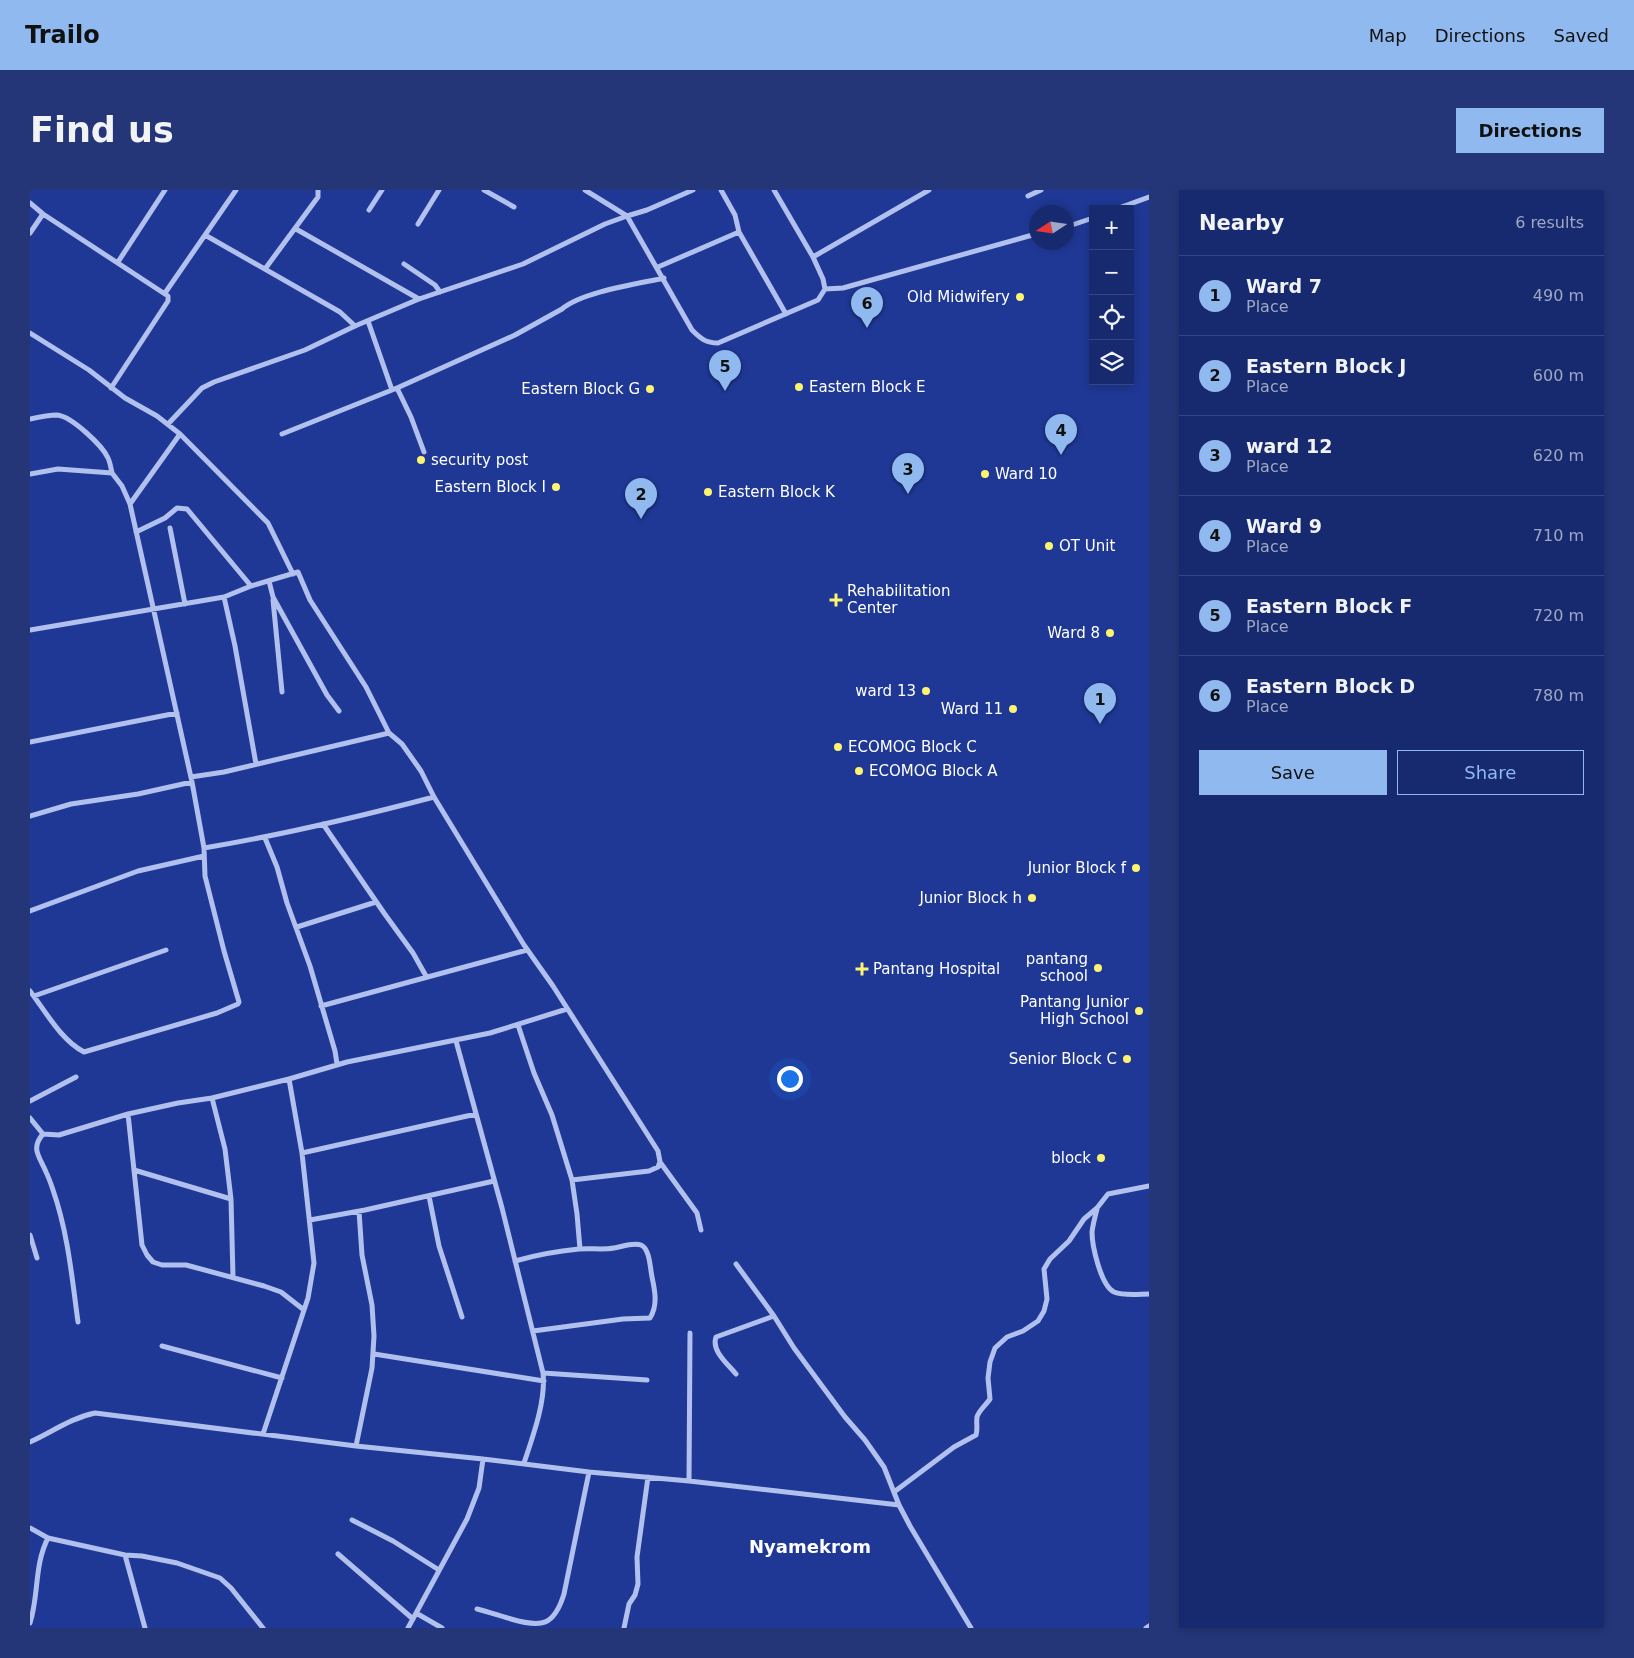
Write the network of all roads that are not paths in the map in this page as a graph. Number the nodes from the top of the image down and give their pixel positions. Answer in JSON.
{"nodes":[{"id":1,"x":165,"y":190,"type":"edge"},
{"id":2,"x":236,"y":190,"type":"edge"},
{"id":3,"x":318,"y":190,"type":"edge"},
{"id":4,"x":382,"y":190,"type":"edge"},
{"id":5,"x":439,"y":190,"type":"edge"},
{"id":6,"x":484,"y":190,"type":"edge"},
{"id":7,"x":585,"y":190,"type":"edge"},
{"id":8,"x":693,"y":190,"type":"edge"},
{"id":9,"x":721,"y":190,"type":"edge"},
{"id":10,"x":774,"y":190,"type":"edge"},
{"id":11,"x":930,"y":190,"type":"edge"},
{"id":12,"x":1041,"y":190,"type":"edge"},
{"id":13,"x":596,"y":193,"type":"edge"},
{"id":14,"x":1028,"y":196,"type":"dead end"},
{"id":15,"x":1149,"y":197,"type":"edge"},
{"id":16,"x":30,"y":203,"type":"edge"},
{"id":17,"x":1127,"y":205,"type":"edge"},
{"id":18,"x":514,"y":207,"type":"dead end"},
{"id":19,"x":369,"y":210,"type":"dead end"},
{"id":20,"x":43,"y":214,"type":"junction"},
{"id":21,"x":627,"y":216,"type":"junction"},
{"id":22,"x":1089,"y":219,"type":"edge"},
{"id":23,"x":418,"y":224,"type":"dead end"},
{"id":24,"x":1074,"y":224,"type":"edge"},
{"id":25,"x":296,"y":229,"type":"junction"},
{"id":26,"x":740,"y":232,"type":"junction"},
{"id":27,"x":30,"y":234,"type":"edge"},
{"id":28,"x":205,"y":235,"type":"junction"},
{"id":29,"x":1029,"y":236,"type":"edge"},
{"id":30,"x":813,"y":258,"type":"junction"},
{"id":31,"x":118,"y":262,"type":"junction"},
{"id":32,"x":404,"y":264,"type":"dead end"},
{"id":33,"x":658,"y":267,"type":"junction"},
{"id":34,"x":265,"y":269,"type":"junction"},
{"id":35,"x":664,"y":278,"type":"junction"},
{"id":36,"x":825,"y":289,"type":"junction"},
{"id":37,"x":440,"y":292,"type":"junction"},
{"id":38,"x":165,"y":293,"type":"junction"},
{"id":39,"x":419,"y":299,"type":"junction"},
{"id":40,"x":786,"y":314,"type":"junction"},
{"id":41,"x":368,"y":321,"type":"junction"},
{"id":42,"x":355,"y":326,"type":"junction"},
{"id":43,"x":30,"y":333,"type":"edge"},
{"id":44,"x":111,"y":388,"type":"junction"},
{"id":45,"x":395,"y":389,"type":"junction"},
{"id":46,"x":30,"y":419,"type":"edge"},
{"id":47,"x":168,"y":424,"type":"junction"},
{"id":48,"x":180,"y":434,"type":"junction"},
{"id":49,"x":282,"y":434,"type":"dead end"},
{"id":50,"x":424,"y":452,"type":"dead end"},
{"id":51,"x":112,"y":473,"type":"junction"},
{"id":52,"x":30,"y":474,"type":"edge"},
{"id":53,"x":130,"y":504,"type":"junction"},
{"id":54,"x":170,"y":528,"type":"dead end"},
{"id":55,"x":136,"y":532,"type":"junction"},
{"id":56,"x":293,"y":574,"type":"junction"},
{"id":57,"x":269,"y":581,"type":"junction"},
{"id":58,"x":251,"y":586,"type":"junction"},
{"id":59,"x":224,"y":597,"type":"junction"},
{"id":60,"x":273,"y":597,"type":"junction"},
{"id":61,"x":185,"y":604,"type":"junction"},
{"id":62,"x":153,"y":609,"type":"junction"},
{"id":63,"x":30,"y":630,"type":"edge"},
{"id":64,"x":282,"y":692,"type":"dead end"},
{"id":65,"x":339,"y":711,"type":"dead end"},
{"id":66,"x":177,"y":713,"type":"junction"},
{"id":67,"x":389,"y":732,"type":"junction"},
{"id":68,"x":30,"y":742,"type":"edge"},
{"id":69,"x":256,"y":764,"type":"junction"},
{"id":70,"x":192,"y":780,"type":"junction"},
{"id":71,"x":434,"y":797,"type":"junction"},
{"id":72,"x":30,"y":816,"type":"edge"},
{"id":73,"x":323,"y":824,"type":"junction"},
{"id":74,"x":265,"y":838,"type":"junction"},
{"id":75,"x":204,"y":848,"type":"junction"},
{"id":76,"x":204,"y":856,"type":"junction"},
{"id":77,"x":376,"y":902,"type":"junction"},
{"id":78,"x":30,"y":911,"type":"edge"},
{"id":79,"x":297,"y":927,"type":"junction"},
{"id":80,"x":166,"y":950,"type":"dead end"},
{"id":81,"x":527,"y":950,"type":"junction"},
{"id":82,"x":426,"y":976,"type":"junction"},
{"id":83,"x":30,"y":991,"type":"edge"},
{"id":84,"x":34,"y":996,"type":"junction"},
{"id":85,"x":321,"y":1006,"type":"junction"},
{"id":86,"x":567,"y":1009,"type":"junction"},
{"id":87,"x":518,"y":1025,"type":"junction"},
{"id":88,"x":456,"y":1041,"type":"junction"},
{"id":89,"x":337,"y":1064,"type":"junction"},
{"id":90,"x":76,"y":1077,"type":"dead end"},
{"id":91,"x":288,"y":1079,"type":"junction"},
{"id":92,"x":212,"y":1098,"type":"junction"},
{"id":93,"x":30,"y":1101,"type":"edge"},
{"id":94,"x":128,"y":1114,"type":"junction"},
{"id":95,"x":476,"y":1114,"type":"junction"},
{"id":96,"x":30,"y":1118,"type":"edge"},
{"id":97,"x":42,"y":1134,"type":"junction"},
{"id":98,"x":302,"y":1153,"type":"junction"},
{"id":99,"x":660,"y":1162,"type":"junction"},
{"id":100,"x":134,"y":1170,"type":"junction"},
{"id":101,"x":572,"y":1180,"type":"junction"},
{"id":102,"x":494,"y":1181,"type":"junction"},
{"id":103,"x":1149,"y":1186,"type":"edge"},
{"id":104,"x":429,"y":1196,"type":"junction"},
{"id":105,"x":231,"y":1199,"type":"junction"},
{"id":106,"x":1097,"y":1208,"type":"junction"},
{"id":107,"x":359,"y":1211,"type":"junction"},
{"id":108,"x":310,"y":1220,"type":"junction"},
{"id":109,"x":701,"y":1230,"type":"dead end"},
{"id":110,"x":30,"y":1235,"type":"edge"},
{"id":111,"x":580,"y":1249,"type":"junction"},
{"id":112,"x":37,"y":1258,"type":"dead end"},
{"id":113,"x":515,"y":1261,"type":"junction"},
{"id":114,"x":736,"y":1264,"type":"dead end"},
{"id":115,"x":233,"y":1277,"type":"junction"},
{"id":116,"x":1149,"y":1294,"type":"edge"},
{"id":117,"x":304,"y":1310,"type":"junction"},
{"id":118,"x":774,"y":1316,"type":"junction"},
{"id":119,"x":462,"y":1317,"type":"dead end"},
{"id":120,"x":78,"y":1322,"type":"dead end"},
{"id":121,"x":533,"y":1330,"type":"junction"},
{"id":122,"x":690,"y":1334,"type":"dead end"},
{"id":123,"x":162,"y":1346,"type":"dead end"},
{"id":124,"x":374,"y":1354,"type":"junction"},
{"id":125,"x":543,"y":1373,"type":"junction"},
{"id":126,"x":736,"y":1374,"type":"dead end"},
{"id":127,"x":282,"y":1378,"type":"junction"},
{"id":128,"x":647,"y":1380,"type":"dead end"},
{"id":129,"x":544,"y":1381,"type":"junction"},
{"id":130,"x":263,"y":1434,"type":"junction"},
{"id":131,"x":30,"y":1442,"type":"edge"},
{"id":132,"x":356,"y":1446,"type":"junction"},
{"id":133,"x":483,"y":1459,"type":"junction"},
{"id":134,"x":524,"y":1464,"type":"junction"},
{"id":135,"x":589,"y":1472,"type":"junction"},
{"id":136,"x":648,"y":1477,"type":"junction"},
{"id":137,"x":688,"y":1481,"type":"junction"},
{"id":138,"x":894,"y":1492,"type":"junction"},
{"id":139,"x":899,"y":1505,"type":"junction"},
{"id":140,"x":352,"y":1520,"type":"dead end"},
{"id":141,"x":30,"y":1528,"type":"edge"},
{"id":142,"x":48,"y":1538,"type":"junction"},
{"id":143,"x":338,"y":1554,"type":"dead end"},
{"id":144,"x":125,"y":1555,"type":"junction"},
{"id":145,"x":439,"y":1570,"type":"junction"},
{"id":146,"x":478,"y":1609,"type":"dead end"},
{"id":147,"x":415,"y":1616,"type":"junction"},
{"id":148,"x":30,"y":1622,"type":"edge"},
{"id":149,"x":144,"y":1628,"type":"edge"},
{"id":150,"x":263,"y":1628,"type":"edge"},
{"id":151,"x":408,"y":1628,"type":"edge"},
{"id":152,"x":442,"y":1628,"type":"edge"},
{"id":153,"x":624,"y":1628,"type":"edge"},
{"id":154,"x":971,"y":1628,"type":"edge"}],
"edges":[{"from":1,"to":31,"type":"street"},
{"from":2,"to":28,"type":"street"},
{"from":3,"to":25,"type":"street"},
{"from":4,"to":19,"type":"street"},
{"from":5,"to":23,"type":"street"},
{"from":6,"to":18,"type":"street"},
{"from":7,"to":13,"type":"street"},
{"from":8,"to":21,"type":"street"},
{"from":9,"to":26,"type":"street"},
{"from":10,"to":30,"type":"street"},
{"from":11,"to":30,"type":"street"},
{"from":12,"to":14,"type":"street"},
{"from":13,"to":21,"type":"street"},
{"from":15,"to":17,"type":"street"},
{"from":16,"to":20,"type":"street"},
{"from":20,"to":27,"type":"street"},
{"from":20,"to":31,"type":"street"},
{"from":21,"to":33,"type":"street"},
{"from":21,"to":37,"type":"street"},
{"from":22,"to":24,"type":"street"},
{"from":25,"to":34,"type":"street"},
{"from":25,"to":39,"type":"street"},
{"from":26,"to":33,"type":"street"},
{"from":26,"to":40,"type":"street"},
{"from":28,"to":34,"type":"street"},
{"from":28,"to":38,"type":"street"},
{"from":29,"to":36,"type":"street"},
{"from":30,"to":36,"type":"street"},
{"from":31,"to":38,"type":"street"},
{"from":32,"to":37,"type":"street"},
{"from":33,"to":35,"type":"street"},
{"from":34,"to":42,"type":"street"},
{"from":35,"to":40,"type":"street"},
{"from":35,"to":45,"type":"street"},
{"from":36,"to":40,"type":"street"},
{"from":37,"to":39,"type":"street"},
{"from":38,"to":44,"type":"street"},
{"from":39,"to":41,"type":"street"},
{"from":41,"to":42,"type":"street"},
{"from":41,"to":45,"type":"street"},
{"from":42,"to":47,"type":"street"},
{"from":43,"to":44,"type":"street"},
{"from":44,"to":47,"type":"street"},
{"from":45,"to":49,"type":"street"},
{"from":45,"to":50,"type":"street"},
{"from":46,"to":51,"type":"street"},
{"from":47,"to":48,"type":"street"},
{"from":48,"to":53,"type":"street"},
{"from":48,"to":56,"type":"street"},
{"from":51,"to":52,"type":"street"},
{"from":51,"to":53,"type":"street"},
{"from":53,"to":55,"type":"street"},
{"from":54,"to":61,"type":"street"},
{"from":55,"to":58,"type":"street"},
{"from":55,"to":62,"type":"street"},
{"from":56,"to":57,"type":"street"},
{"from":56,"to":67,"type":"street"},
{"from":57,"to":58,"type":"street"},
{"from":57,"to":60,"type":"street"},
{"from":58,"to":59,"type":"street"},
{"from":59,"to":61,"type":"street"},
{"from":59,"to":69,"type":"street"},
{"from":60,"to":64,"type":"street"},
{"from":60,"to":65,"type":"street"},
{"from":61,"to":62,"type":"street"},
{"from":62,"to":63,"type":"street"},
{"from":62,"to":66,"type":"street"},
{"from":66,"to":68,"type":"street"},
{"from":66,"to":70,"type":"street"},
{"from":67,"to":69,"type":"street"},
{"from":67,"to":71,"type":"street"},
{"from":69,"to":70,"type":"street"},
{"from":70,"to":72,"type":"street"},
{"from":70,"to":75,"type":"street"},
{"from":71,"to":73,"type":"street"},
{"from":71,"to":81,"type":"street"},
{"from":73,"to":74,"type":"street"},
{"from":73,"to":77,"type":"street"},
{"from":74,"to":75,"type":"street"},
{"from":74,"to":79,"type":"street"},
{"from":75,"to":76,"type":"street"},
{"from":76,"to":78,"type":"street"},
{"from":76,"to":84,"type":"street"},
{"from":77,"to":79,"type":"street"},
{"from":77,"to":82,"type":"street"},
{"from":79,"to":85,"type":"street"},
{"from":80,"to":84,"type":"street"},
{"from":81,"to":82,"type":"street"},
{"from":81,"to":86,"type":"street"},
{"from":82,"to":85,"type":"street"},
{"from":83,"to":84,"type":"street"},
{"from":85,"to":89,"type":"street"},
{"from":86,"to":87,"type":"street"},
{"from":86,"to":99,"type":"street"},
{"from":87,"to":88,"type":"street"},
{"from":87,"to":101,"type":"street"},
{"from":88,"to":89,"type":"street"},
{"from":88,"to":95,"type":"street"},
{"from":89,"to":91,"type":"street"},
{"from":90,"to":93,"type":"street"},
{"from":91,"to":92,"type":"street"},
{"from":91,"to":98,"type":"street"},
{"from":92,"to":94,"type":"street"},
{"from":92,"to":105,"type":"street"},
{"from":94,"to":97,"type":"street"},
{"from":94,"to":100,"type":"street"},
{"from":95,"to":98,"type":"street"},
{"from":95,"to":102,"type":"street"},
{"from":96,"to":97,"type":"street"},
{"from":97,"to":120,"type":"street"},
{"from":98,"to":108,"type":"street"},
{"from":99,"to":101,"type":"street"},
{"from":99,"to":109,"type":"street"},
{"from":100,"to":105,"type":"street"},
{"from":100,"to":115,"type":"street"},
{"from":101,"to":111,"type":"street"},
{"from":102,"to":104,"type":"street"},
{"from":102,"to":113,"type":"street"},
{"from":103,"to":106,"type":"street"},
{"from":104,"to":107,"type":"street"},
{"from":104,"to":119,"type":"street"},
{"from":105,"to":115,"type":"street"},
{"from":106,"to":116,"type":"street"},
{"from":106,"to":138,"type":"street"},
{"from":107,"to":108,"type":"street"},
{"from":107,"to":124,"type":"street"},
{"from":108,"to":117,"type":"street"},
{"from":110,"to":112,"type":"street"},
{"from":111,"to":113,"type":"street"},
{"from":111,"to":121,"type":"street"},
{"from":113,"to":121,"type":"street"},
{"from":114,"to":118,"type":"street"},
{"from":115,"to":117,"type":"street"},
{"from":117,"to":127,"type":"street"},
{"from":118,"to":126,"type":"street"},
{"from":118,"to":138,"type":"street"},
{"from":121,"to":125,"type":"street"},
{"from":122,"to":137,"type":"street"},
{"from":123,"to":127,"type":"street"},
{"from":124,"to":129,"type":"street"},
{"from":124,"to":132,"type":"street"},
{"from":125,"to":128,"type":"street"},
{"from":125,"to":129,"type":"street"},
{"from":127,"to":130,"type":"street"},
{"from":129,"to":134,"type":"street"},
{"from":130,"to":131,"type":"street"},
{"from":130,"to":132,"type":"street"},
{"from":132,"to":133,"type":"street"},
{"from":133,"to":134,"type":"street"},
{"from":133,"to":145,"type":"street"},
{"from":134,"to":135,"type":"street"},
{"from":135,"to":136,"type":"street"},
{"from":135,"to":146,"type":"street"},
{"from":136,"to":137,"type":"street"},
{"from":136,"to":153,"type":"street"},
{"from":137,"to":139,"type":"street"},
{"from":138,"to":139,"type":"street"},
{"from":139,"to":154,"type":"street"},
{"from":140,"to":145,"type":"street"},
{"from":141,"to":142,"type":"street"},
{"from":142,"to":144,"type":"street"},
{"from":142,"to":148,"type":"street"},
{"from":143,"to":147,"type":"street"},
{"from":144,"to":149,"type":"street"},
{"from":144,"to":150,"type":"street"},
{"from":145,"to":147,"type":"street"},
{"from":147,"to":151,"type":"street"},
{"from":147,"to":152,"type":"street"}]}
